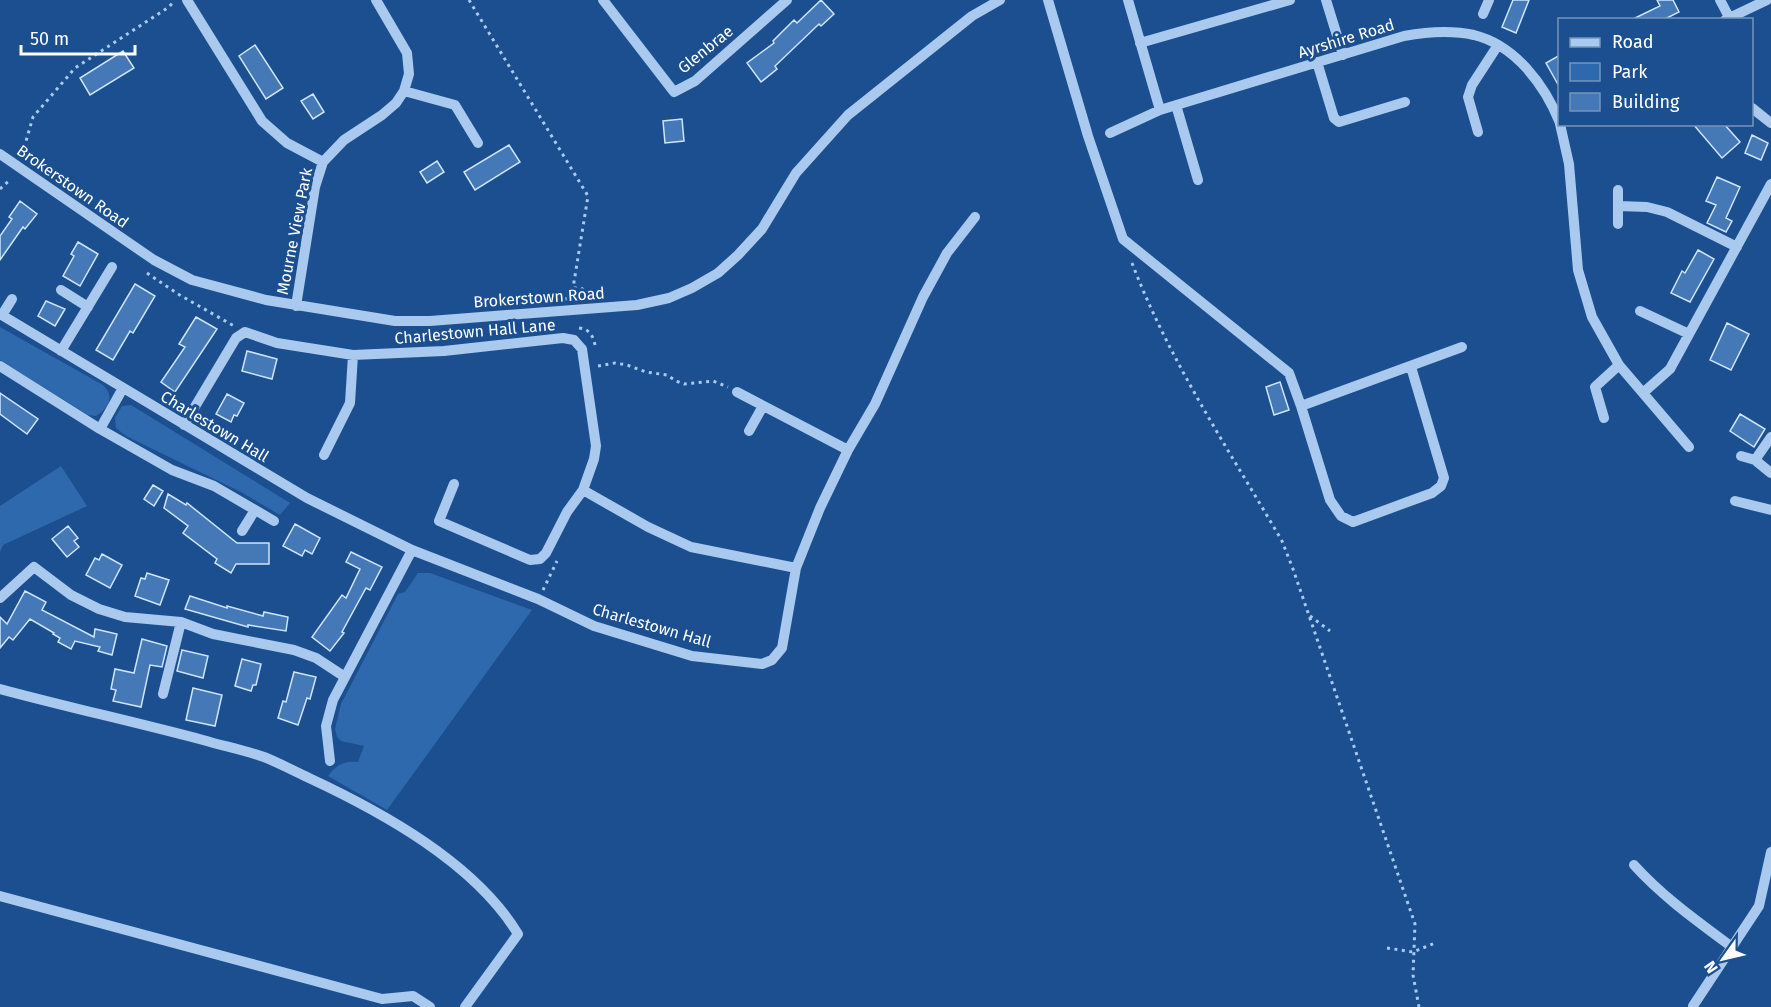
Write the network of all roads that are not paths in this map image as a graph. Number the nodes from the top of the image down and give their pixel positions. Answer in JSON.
{"nodes":[{"id":1,"x":187,"y":0,"type":"edge"},
{"id":2,"x":376,"y":0,"type":"edge"},
{"id":3,"x":603,"y":0,"type":"edge"},
{"id":4,"x":787,"y":0,"type":"edge"},
{"id":5,"x":1000,"y":0,"type":"edge"},
{"id":6,"x":1048,"y":0,"type":"edge"},
{"id":7,"x":1128,"y":0,"type":"edge"},
{"id":8,"x":1290,"y":0,"type":"edge"},
{"id":9,"x":1326,"y":0,"type":"edge"},
{"id":10,"x":1489,"y":0,"type":"edge"},
{"id":11,"x":1720,"y":0,"type":"edge"},
{"id":12,"x":1767,"y":0,"type":"edge"},
{"id":13,"x":1484,"y":14,"type":"dead end"},
{"id":14,"x":1727,"y":18,"type":"edge"},
{"id":15,"x":1140,"y":43,"type":"junction"},
{"id":16,"x":1498,"y":45,"type":"junction"},
{"id":17,"x":1343,"y":55,"type":"junction"},
{"id":18,"x":1317,"y":62,"type":"junction"},
{"id":19,"x":404,"y":91,"type":"junction"},
{"id":20,"x":1405,"y":102,"type":"dead end"},
{"id":21,"x":1176,"y":105,"type":"junction"},
{"id":22,"x":1557,"y":106,"type":"edge"},
{"id":23,"x":1753,"y":109,"type":"edge"},
{"id":24,"x":1160,"y":110,"type":"junction"},
{"id":25,"x":1771,"y":123,"type":"edge"},
{"id":26,"x":1560,"y":126,"type":"edge"},
{"id":27,"x":1478,"y":132,"type":"dead end"},
{"id":28,"x":1110,"y":134,"type":"dead end"},
{"id":29,"x":478,"y":143,"type":"dead end"},
{"id":30,"x":0,"y":154,"type":"edge"},
{"id":31,"x":323,"y":162,"type":"junction"},
{"id":32,"x":1198,"y":180,"type":"dead end"},
{"id":33,"x":1771,"y":184,"type":"edge"},
{"id":34,"x":1618,"y":190,"type":"dead end"},
{"id":35,"x":1619,"y":206,"type":"junction"},
{"id":36,"x":975,"y":217,"type":"dead end"},
{"id":37,"x":1618,"y":224,"type":"dead end"},
{"id":38,"x":1737,"y":247,"type":"junction"},
{"id":39,"x":112,"y":267,"type":"dead end"},
{"id":40,"x":61,"y":290,"type":"dead end"},
{"id":41,"x":12,"y":299,"type":"dead end"},
{"id":42,"x":296,"y":306,"type":"junction"},
{"id":43,"x":88,"y":307,"type":"junction"},
{"id":44,"x":1640,"y":311,"type":"dead end"},
{"id":45,"x":1,"y":315,"type":"edge"},
{"id":46,"x":1689,"y":334,"type":"junction"},
{"id":47,"x":1462,"y":347,"type":"dead end"},
{"id":48,"x":61,"y":351,"type":"junction"},
{"id":49,"x":353,"y":355,"type":"junction"},
{"id":50,"x":1619,"y":365,"type":"junction"},
{"id":51,"x":0,"y":366,"type":"edge"},
{"id":52,"x":1411,"y":367,"type":"junction"},
{"id":53,"x":123,"y":388,"type":"junction"},
{"id":54,"x":737,"y":392,"type":"road end"},
{"id":55,"x":1644,"y":392,"type":"junction"},
{"id":56,"x":763,"y":406,"type":"junction"},
{"id":57,"x":1301,"y":406,"type":"junction"},
{"id":58,"x":1604,"y":418,"type":"dead end"},
{"id":59,"x":184,"y":425,"type":"junction"},
{"id":60,"x":100,"y":429,"type":"junction"},
{"id":61,"x":749,"y":431,"type":"dead end"},
{"id":62,"x":1771,"y":437,"type":"edge"},
{"id":63,"x":1689,"y":447,"type":"dead end"},
{"id":64,"x":849,"y":450,"type":"junction"},
{"id":65,"x":324,"y":454,"type":"dead end"},
{"id":66,"x":1741,"y":456,"type":"dead end"},
{"id":67,"x":1755,"y":460,"type":"junction"},
{"id":68,"x":1771,"y":473,"type":"edge"},
{"id":69,"x":454,"y":484,"type":"dead end"},
{"id":70,"x":583,"y":490,"type":"junction"},
{"id":71,"x":1735,"y":501,"type":"dead end"},
{"id":72,"x":255,"y":510,"type":"junction"},
{"id":73,"x":1771,"y":510,"type":"edge"},
{"id":74,"x":273,"y":521,"type":"dead end"},
{"id":75,"x":242,"y":531,"type":"dead end"},
{"id":76,"x":412,"y":550,"type":"junction"},
{"id":77,"x":796,"y":568,"type":"junction"},
{"id":78,"x":0,"y":598,"type":"edge"},
{"id":79,"x":181,"y":622,"type":"junction"},
{"id":80,"x":345,"y":676,"type":"junction"},
{"id":81,"x":0,"y":689,"type":"edge"},
{"id":82,"x":163,"y":694,"type":"dead end"},
{"id":83,"x":330,"y":761,"type":"dead end"},
{"id":84,"x":1771,"y":852,"type":"edge"},
{"id":85,"x":1634,"y":864,"type":"dead end"},
{"id":86,"x":0,"y":896,"type":"edge"},
{"id":87,"x":1732,"y":947,"type":"junction"},
{"id":88,"x":1693,"y":1006,"type":"edge"},
{"id":89,"x":430,"y":1007,"type":"edge"},
{"id":90,"x":465,"y":1007,"type":"edge"}],
"edges":[{"from":1,"to":31,"type":"street","name":"Mourne View Park"},
{"from":2,"to":19,"type":"street"},
{"from":3,"to":4,"type":"street","name":"Glenbrae"},
{"from":5,"to":42,"type":"street","name":"Brokerstown Road"},
{"from":6,"to":57,"type":"street"},
{"from":7,"to":15,"type":"street"},
{"from":8,"to":15,"type":"street"},
{"from":9,"to":17,"type":"street"},
{"from":10,"to":13,"type":"street"},
{"from":11,"to":14,"type":"street"},
{"from":12,"to":14,"type":"street"},
{"from":15,"to":24,"type":"street"},
{"from":16,"to":17,"type":"street","name":"Ayrshire Road"},
{"from":16,"to":22,"type":"street","name":"Ayrshire Road"},
{"from":16,"to":27,"type":"street"},
{"from":17,"to":18,"type":"street","name":"Ayrshire Road"},
{"from":18,"to":20,"type":"street"},
{"from":18,"to":21,"type":"street","name":"Ayrshire Road"},
{"from":19,"to":29,"type":"street"},
{"from":19,"to":31,"type":"street","name":"Mourne View Park"},
{"from":21,"to":24,"type":"street","name":"Ayrshire Road"},
{"from":21,"to":32,"type":"street"},
{"from":23,"to":25,"type":"street"},
{"from":24,"to":28,"type":"street","name":"Ayrshire Road"},
{"from":26,"to":50,"type":"street","name":"Ayrshire Road"},
{"from":30,"to":42,"type":"street","name":"Brokerstown Road"},
{"from":31,"to":42,"type":"street","name":"Mourne View Park"},
{"from":33,"to":38,"type":"street"},
{"from":34,"to":35,"type":"street"},
{"from":35,"to":37,"type":"street"},
{"from":35,"to":38,"type":"street"},
{"from":36,"to":64,"type":"street","name":"Charlestown Hall"},
{"from":38,"to":46,"type":"street"},
{"from":39,"to":43,"type":"street"},
{"from":40,"to":43,"type":"street"},
{"from":41,"to":45,"type":"street"},
{"from":43,"to":48,"type":"street"},
{"from":44,"to":46,"type":"street"},
{"from":45,"to":48,"type":"street","name":"Charlestown Hall"},
{"from":46,"to":55,"type":"street"},
{"from":47,"to":52,"type":"street"},
{"from":48,"to":53,"type":"street","name":"Charlestown Hall"},
{"from":49,"to":59,"type":"street","name":"Charlestown Hall Lane"},
{"from":49,"to":65,"type":"street"},
{"from":49,"to":70,"type":"street","name":"Charlestown Hall Lane"},
{"from":50,"to":55,"type":"street","name":"Ayrshire Road"},
{"from":50,"to":58,"type":"street"},
{"from":51,"to":60,"type":"street"},
{"from":52,"to":57,"type":"street"},
{"from":52,"to":57,"type":"street"},
{"from":53,"to":59,"type":"street","name":"Charlestown Hall"},
{"from":53,"to":60,"type":"street"},
{"from":54,"to":56,"type":"street"},
{"from":55,"to":63,"type":"street","name":"Ayrshire Road"},
{"from":56,"to":61,"type":"street"},
{"from":56,"to":64,"type":"street"},
{"from":59,"to":76,"type":"street","name":"Charlestown Hall"},
{"from":60,"to":72,"type":"street"},
{"from":62,"to":67,"type":"street"},
{"from":64,"to":77,"type":"street","name":"Charlestown Hall"},
{"from":66,"to":67,"type":"street"},
{"from":67,"to":68,"type":"street"},
{"from":69,"to":70,"type":"street","name":"Charlestown Hall Lane"},
{"from":70,"to":77,"type":"street"},
{"from":71,"to":73,"type":"street"},
{"from":72,"to":74,"type":"street"},
{"from":72,"to":75,"type":"street"},
{"from":76,"to":77,"type":"street","name":"Charlestown Hall"},
{"from":76,"to":80,"type":"street"},
{"from":78,"to":79,"type":"street"},
{"from":79,"to":80,"type":"street"},
{"from":79,"to":82,"type":"street"},
{"from":80,"to":83,"type":"street"},
{"from":81,"to":90,"type":"street"},
{"from":84,"to":87,"type":"street"},
{"from":85,"to":87,"type":"street"},
{"from":86,"to":89,"type":"street"},
{"from":87,"to":88,"type":"street"}]}
